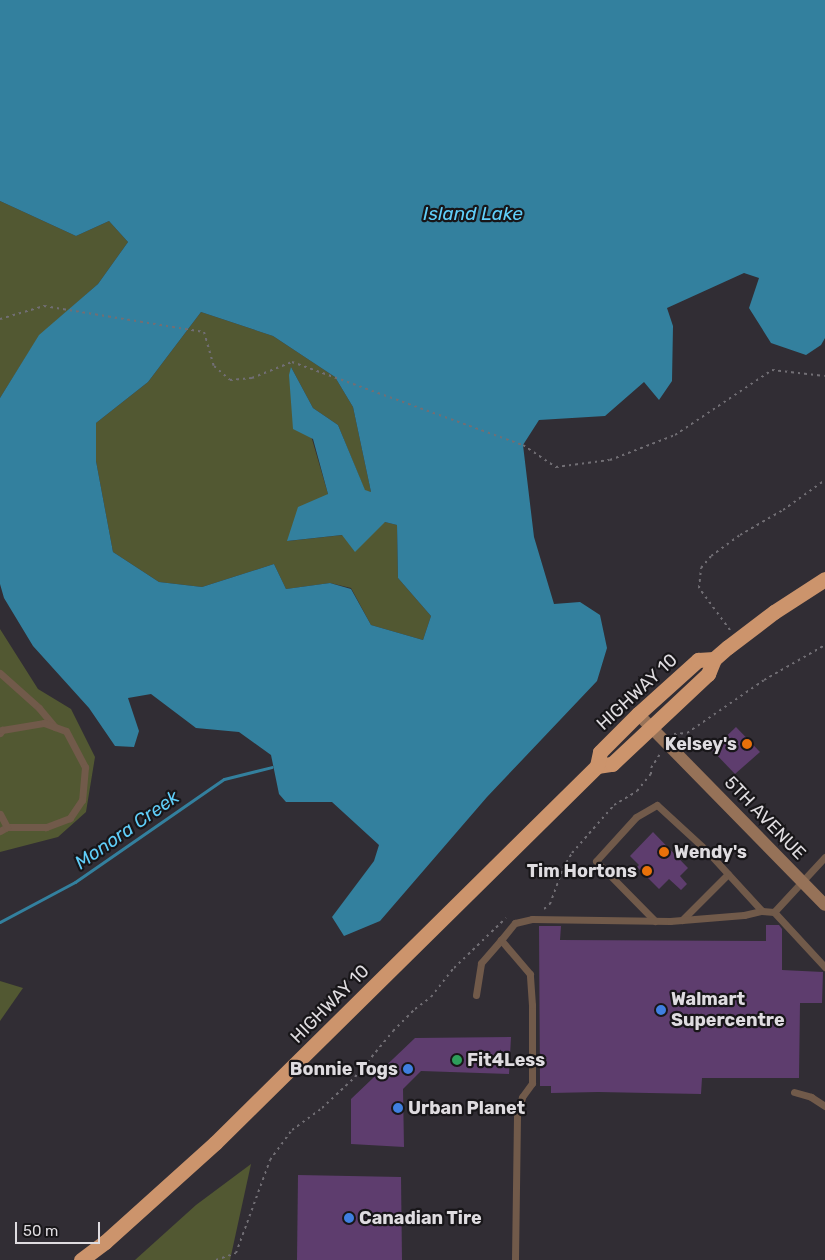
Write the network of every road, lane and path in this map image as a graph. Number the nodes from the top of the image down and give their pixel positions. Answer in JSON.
{"nodes":[{"id":1,"x":0,"y":318,"type":"edge"},
{"id":2,"x":825,"y":376,"type":"edge"},
{"id":3,"x":825,"y":480,"type":"edge"},
{"id":4,"x":825,"y":579,"type":"edge"},
{"id":5,"x":737,"y":640,"type":"junction"},
{"id":6,"x":714,"y":659,"type":"junction"},
{"id":7,"x":0,"y":673,"type":"edge"},
{"id":8,"x":638,"y":714,"type":"junction"},
{"id":9,"x":650,"y":727,"type":"junction"},
{"id":10,"x":56,"y":728,"type":"junction"},
{"id":11,"x":0,"y":733,"type":"edge"},
{"id":12,"x":597,"y":766,"type":"junction"},
{"id":13,"x":0,"y":814,"type":"edge"},
{"id":14,"x":3,"y":829,"type":"edge"},
{"id":15,"x":825,"y":857,"type":"edge"},
{"id":16,"x":728,"y":874,"type":"junction"},
{"id":17,"x":802,"y":882,"type":"junction"},
{"id":18,"x":825,"y":905,"type":"edge"},
{"id":19,"x":762,"y":911,"type":"junction"},
{"id":20,"x":774,"y":912,"type":"junction"},
{"id":21,"x":682,"y":920,"type":"junction"},
{"id":22,"x":655,"y":921,"type":"junction"},
{"id":23,"x":501,"y":940,"type":"junction"},
{"id":24,"x":825,"y":967,"type":"edge"},
{"id":25,"x":476,"y":995,"type":"dead end"},
{"id":26,"x":794,"y":1092,"type":"dead end"},
{"id":27,"x":825,"y":1106,"type":"edge"},
{"id":28,"x":81,"y":1260,"type":"edge"},
{"id":29,"x":515,"y":1260,"type":"edge"}],
"edges":[{"from":1,"to":2,"type":"path"},
{"from":3,"to":5,"type":"path"},
{"from":4,"to":5,"type":"highway","name":"HIGHWAY 10"},
{"from":5,"to":6,"type":"highway","name":"HIGHWAY 10"},
{"from":6,"to":8,"type":"highway","name":"HIGHWAY 10"},
{"from":6,"to":9,"type":"highway","name":"HIGHWAY 10"},
{"from":7,"to":10,"type":"lane"},
{"from":8,"to":9,"type":"street","name":"5TH AVENUE"},
{"from":8,"to":12,"type":"highway","name":"HIGHWAY 10"},
{"from":9,"to":12,"type":"highway","name":"HIGHWAY 10"},
{"from":9,"to":17,"type":"street","name":"5TH AVENUE"},
{"from":10,"to":11,"type":"lane"},
{"from":10,"to":14,"type":"lane"},
{"from":12,"to":28,"type":"highway","name":"HIGHWAY 10"},
{"from":13,"to":14,"type":"lane"},
{"from":15,"to":17,"type":"lane"},
{"from":16,"to":19,"type":"lane"},
{"from":16,"to":21,"type":"lane"},
{"from":16,"to":22,"type":"lane"},
{"from":17,"to":18,"type":"street","name":"5TH AVENUE"},
{"from":17,"to":20,"type":"lane"},
{"from":19,"to":20,"type":"lane"},
{"from":19,"to":21,"type":"lane"},
{"from":20,"to":24,"type":"lane"},
{"from":21,"to":22,"type":"lane"},
{"from":22,"to":23,"type":"lane"},
{"from":23,"to":25,"type":"lane"},
{"from":23,"to":29,"type":"lane"},
{"from":26,"to":27,"type":"lane"}]}
